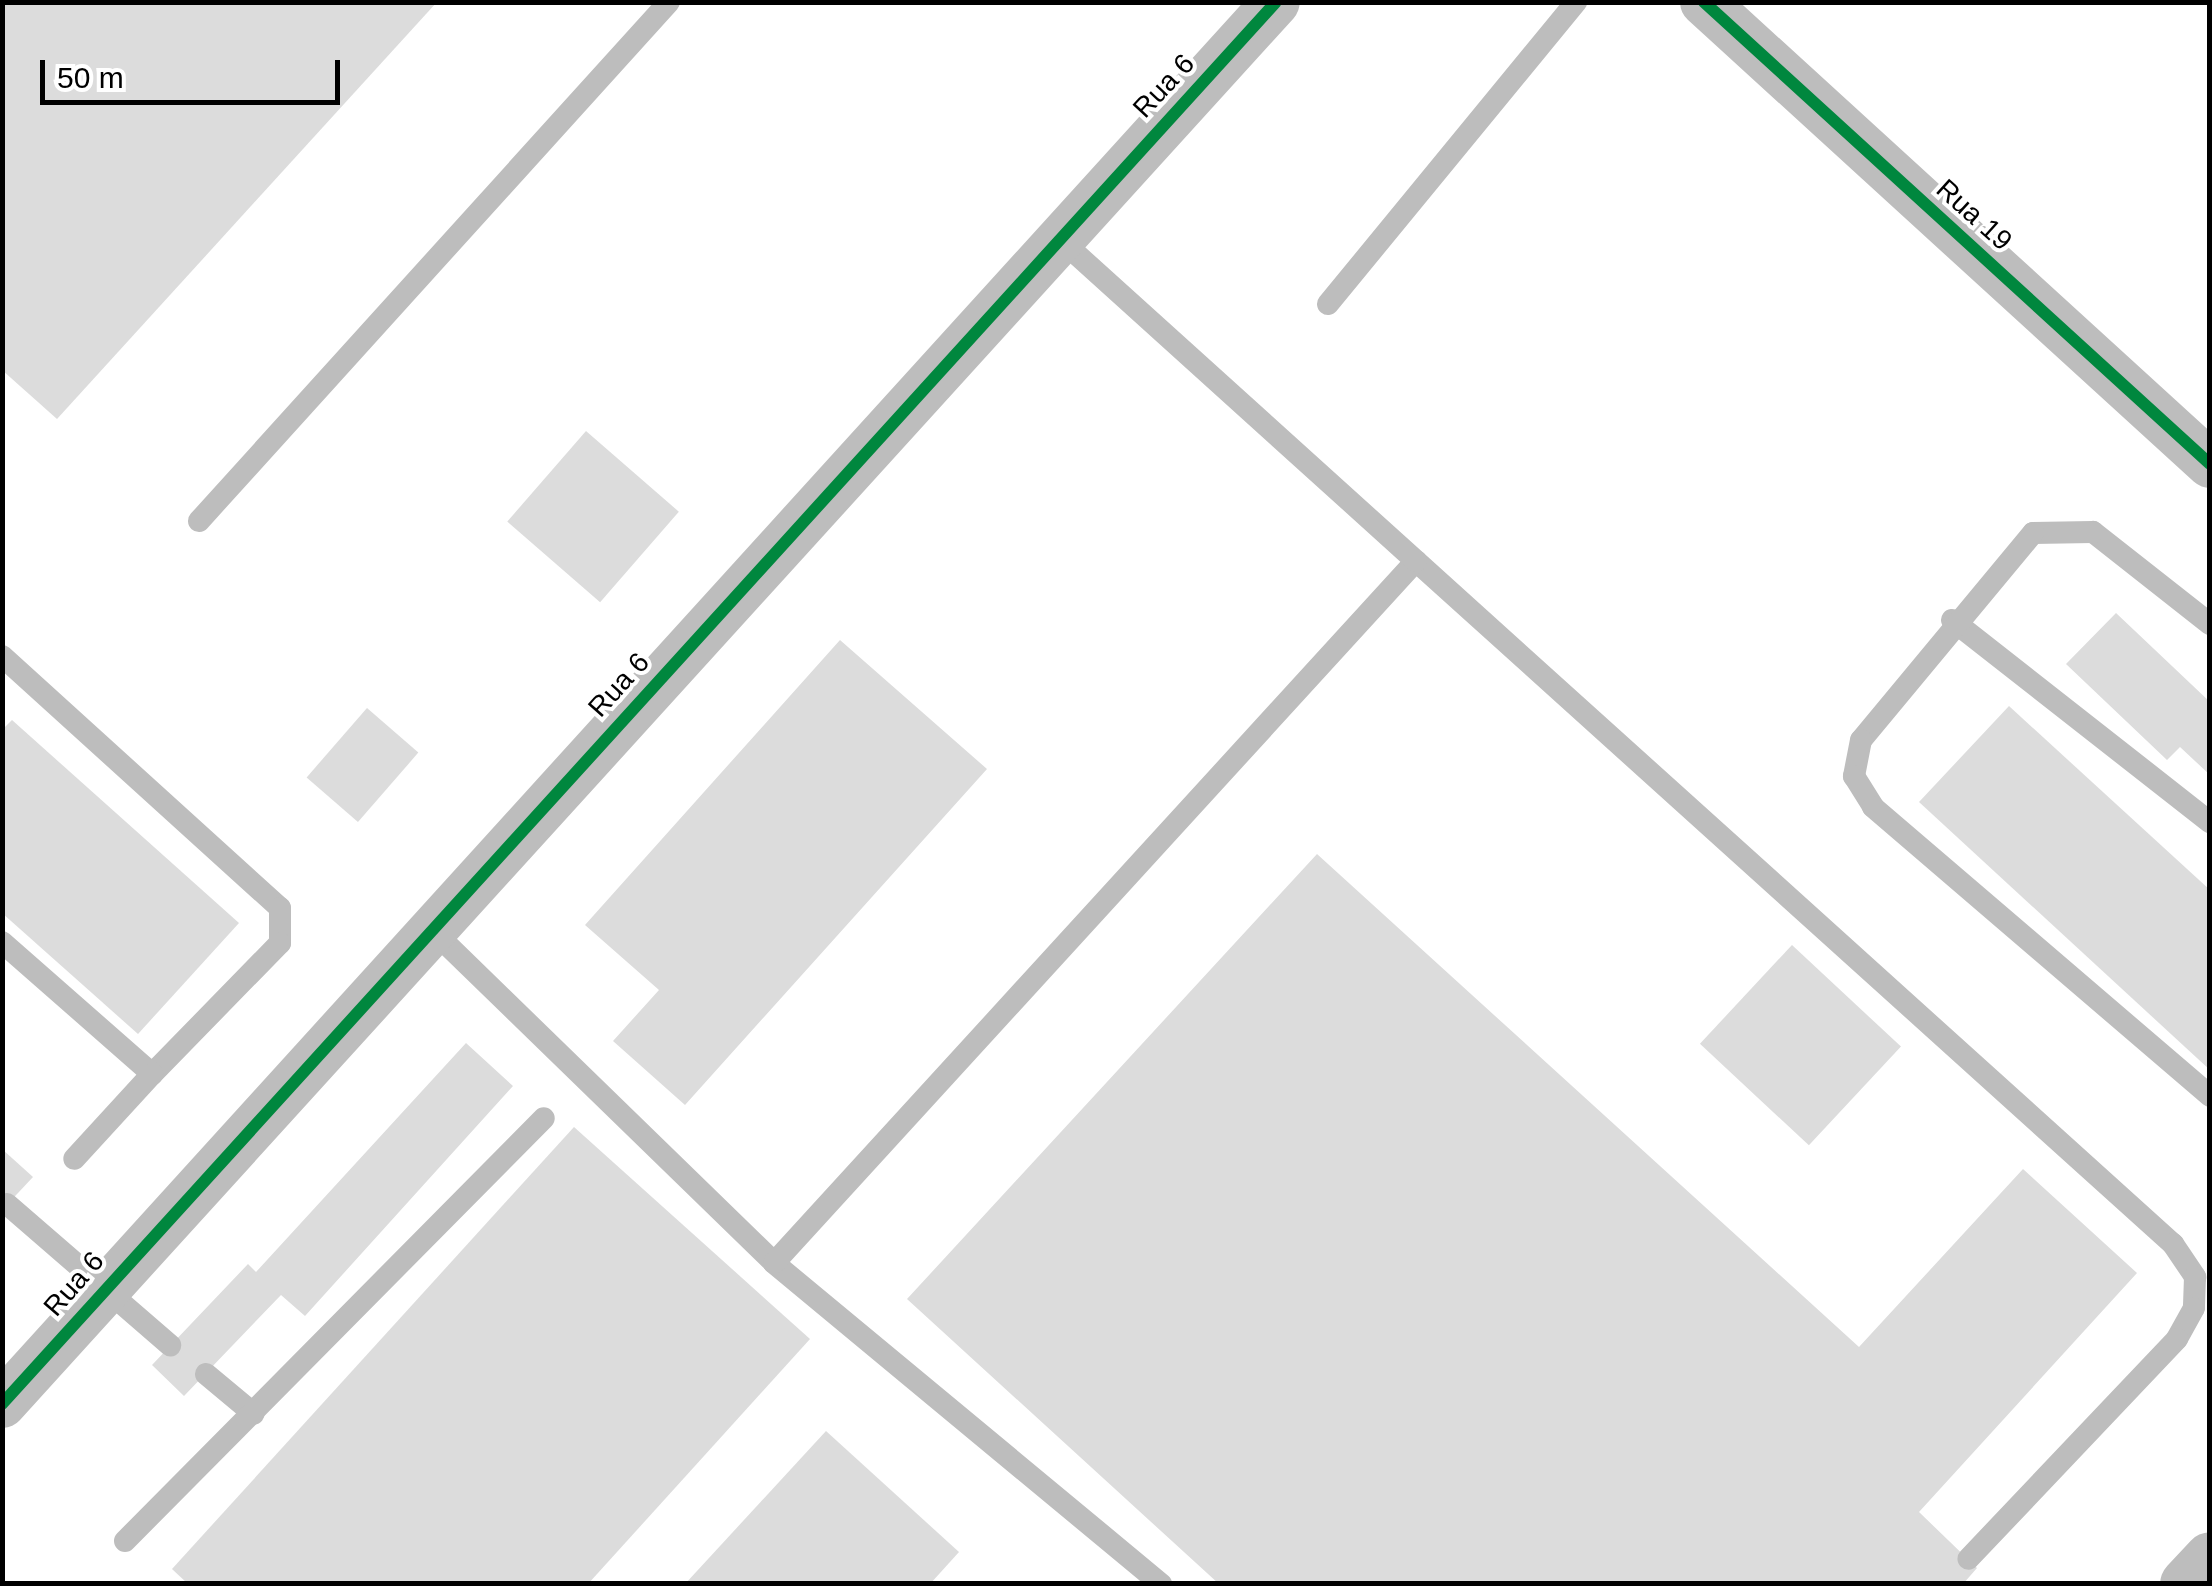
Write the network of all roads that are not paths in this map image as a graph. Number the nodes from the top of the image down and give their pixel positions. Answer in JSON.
{"nodes":[{"id":1,"x":669,"y":2,"type":"edge"},
{"id":2,"x":1276,"y":2,"type":"edge"},
{"id":3,"x":1576,"y":2,"type":"edge"},
{"id":4,"x":1704,"y":2,"type":"edge"},
{"id":5,"x":1058,"y":237,"type":"junction"},
{"id":6,"x":1328,"y":304,"type":"dead end"},
{"id":7,"x":2210,"y":464,"type":"edge"},
{"id":8,"x":199,"y":521,"type":"dead end"},
{"id":9,"x":1416,"y":561,"type":"junction"},
{"id":10,"x":1952,"y":620,"type":"junction"},
{"id":11,"x":2210,"y":624,"type":"edge"},
{"id":12,"x":2,"y":656,"type":"edge"},
{"id":13,"x":2210,"y":822,"type":"edge"},
{"id":14,"x":431,"y":930,"type":"junction"},
{"id":15,"x":2,"y":942,"type":"edge"},
{"id":16,"x":152,"y":1074,"type":"junction"},
{"id":17,"x":2210,"y":1096,"type":"edge"},
{"id":18,"x":544,"y":1118,"type":"dead end"},
{"id":19,"x":74,"y":1159,"type":"dead end"},
{"id":20,"x":7,"y":1204,"type":"dead end"},
{"id":21,"x":774,"y":1263,"type":"junction"},
{"id":22,"x":103,"y":1288,"type":"junction"},
{"id":23,"x":170,"y":1345,"type":"dead end"},
{"id":24,"x":206,"y":1374,"type":"dead end"},
{"id":25,"x":2,"y":1404,"type":"edge"},
{"id":26,"x":254,"y":1414,"type":"junction"},
{"id":27,"x":125,"y":1540,"type":"dead end"},
{"id":28,"x":2210,"y":1558,"type":"edge"},
{"id":29,"x":1968,"y":1559,"type":"dead end"},
{"id":30,"x":1144,"y":1578,"type":"edge"},
{"id":31,"x":2187,"y":1584,"type":"edge"}],
"edges":[{"from":1,"to":8,"type":"lane"},
{"from":2,"to":5,"type":"street","name":"Rua 6"},
{"from":3,"to":6,"type":"lane"},
{"from":4,"to":7,"type":"street","name":"Rua 19"},
{"from":5,"to":9,"type":"lane"},
{"from":5,"to":14,"type":"street","name":"Rua 6"},
{"from":9,"to":21,"type":"lane"},
{"from":9,"to":29,"type":"lane"},
{"from":10,"to":11,"type":"lane"},
{"from":10,"to":13,"type":"lane"},
{"from":10,"to":17,"type":"lane"},
{"from":12,"to":16,"type":"lane"},
{"from":14,"to":21,"type":"lane"},
{"from":14,"to":22,"type":"street","name":"Rua 6"},
{"from":15,"to":16,"type":"lane"},
{"from":16,"to":19,"type":"lane"},
{"from":18,"to":26,"type":"lane"},
{"from":20,"to":22,"type":"lane"},
{"from":21,"to":30,"type":"lane"},
{"from":22,"to":23,"type":"lane"},
{"from":22,"to":25,"type":"street","name":"Rua 6"},
{"from":24,"to":26,"type":"lane"},
{"from":26,"to":27,"type":"lane"},
{"from":28,"to":31,"type":"street"}]}
